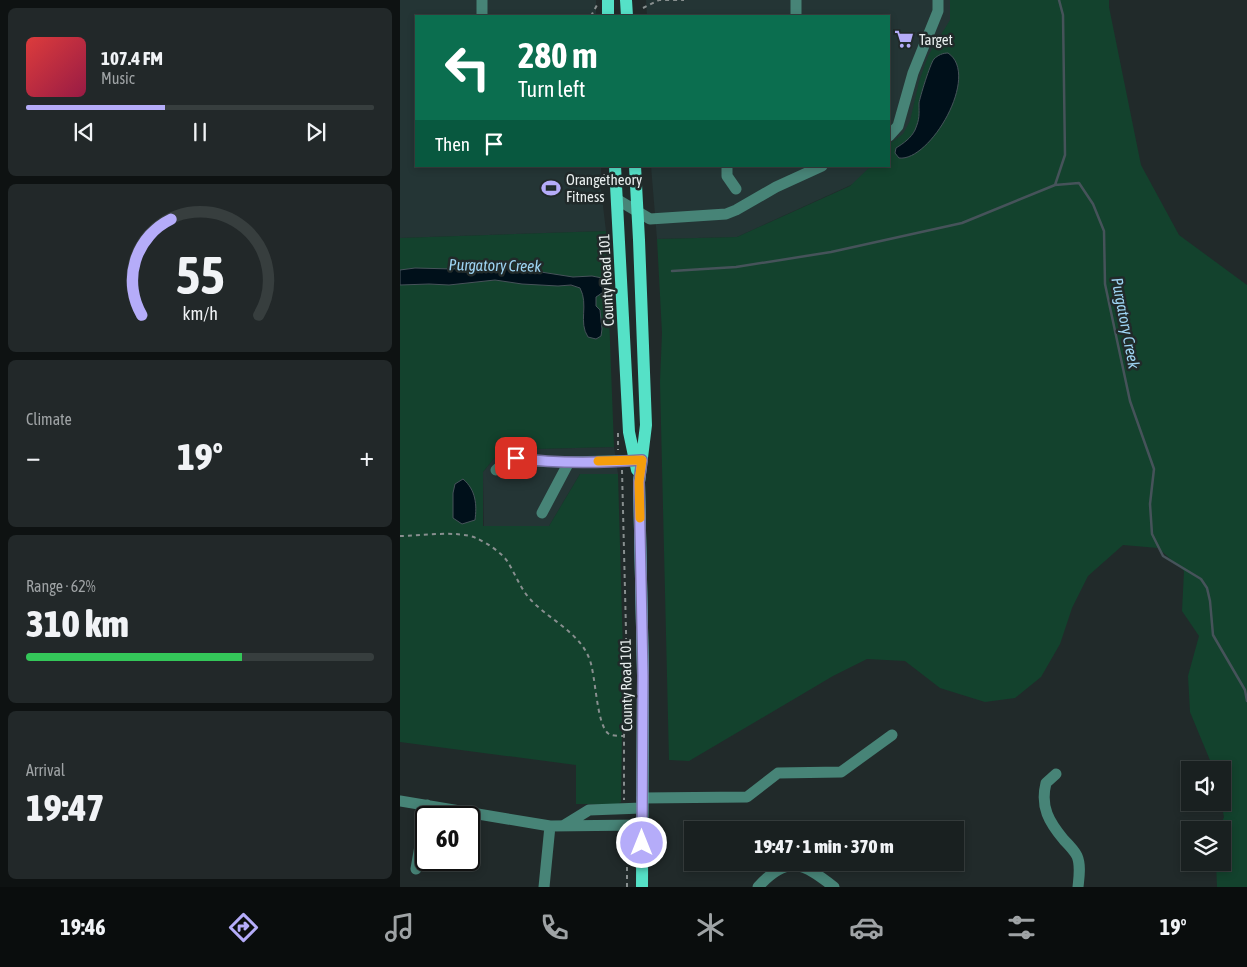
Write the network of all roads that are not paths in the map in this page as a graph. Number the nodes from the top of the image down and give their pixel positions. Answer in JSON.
{"nodes":[{"id":1,"x":482,"y":0,"type":"edge"},
{"id":2,"x":626,"y":0,"type":"edge"},
{"id":3,"x":796,"y":0,"type":"edge"},
{"id":4,"x":938,"y":0,"type":"edge"},
{"id":5,"x":603,"y":1,"type":"edge"},
{"id":6,"x":482,"y":15,"type":"edge"},
{"id":7,"x":608,"y":15,"type":"edge"},
{"id":8,"x":627,"y":15,"type":"edge"},
{"id":9,"x":796,"y":15,"type":"edge"},
{"id":10,"x":890,"y":135,"type":"edge"},
{"id":11,"x":615,"y":167,"type":"edge"},
{"id":12,"x":635,"y":167,"type":"edge"},
{"id":13,"x":727,"y":167,"type":"edge"},
{"id":14,"x":817,"y":167,"type":"edge"},
{"id":15,"x":797,"y":171,"type":"edge"},
{"id":16,"x":736,"y":189,"type":"dead end"},
{"id":17,"x":618,"y":200,"type":"junction"},
{"id":18,"x":638,"y":213,"type":"junction"},
{"id":19,"x":638,"y":460,"type":"junction"},
{"id":20,"x":569,"y":462,"type":"junction"},
{"id":21,"x":496,"y":470,"type":"dead end"},
{"id":22,"x":542,"y":513,"type":"dead end"},
{"id":23,"x":892,"y":735,"type":"dead end"},
{"id":24,"x":1056,"y":774,"type":"dead end"},
{"id":25,"x":400,"y":801,"type":"edge"},
{"id":26,"x":642,"y":803,"type":"junction"},
{"id":27,"x":427,"y":805,"type":"joint"},
{"id":28,"x":642,"y":824,"type":"junction"},
{"id":29,"x":550,"y":826,"type":"junction"},
{"id":30,"x":563,"y":826,"type":"junction"},
{"id":31,"x":544,"y":887,"type":"edge"},
{"id":32,"x":642,"y":887,"type":"edge"},
{"id":33,"x":758,"y":887,"type":"edge"},
{"id":34,"x":834,"y":887,"type":"edge"},
{"id":35,"x":1078,"y":887,"type":"edge"}],
"edges":[{"from":1,"to":6,"type":"street"},
{"from":2,"to":8,"type":"main road"},
{"from":3,"to":9,"type":"street"},
{"from":4,"to":10,"type":"street"},
{"from":5,"to":7,"type":"main road"},
{"from":11,"to":17,"type":"main road","name":"County Road 101"},
{"from":12,"to":18,"type":"main road","name":"County Road 101"},
{"from":13,"to":16,"type":"street"},
{"from":14,"to":15,"type":"street"},
{"from":15,"to":18,"type":"street"},
{"from":17,"to":18,"type":"street"},
{"from":17,"to":19,"type":"main road","name":"County Road 101"},
{"from":18,"to":19,"type":"main road","name":"County Road 101"},
{"from":19,"to":20,"type":"street"},
{"from":19,"to":26,"type":"main road","name":"County Road 101"},
{"from":20,"to":21,"type":"street"},
{"from":20,"to":22,"type":"street"},
{"from":23,"to":26,"type":"street"},
{"from":24,"to":35,"type":"street"},
{"from":25,"to":27,"type":"street"},
{"from":26,"to":28,"type":"main road","name":"County Road 101"},
{"from":26,"to":30,"type":"street"},
{"from":27,"to":29,"type":"street"},
{"from":28,"to":30,"type":"street"},
{"from":28,"to":32,"type":"main road","name":"County Road 101"},
{"from":29,"to":30,"type":"street"},
{"from":29,"to":31,"type":"street"},
{"from":33,"to":34,"type":"street"}]}
